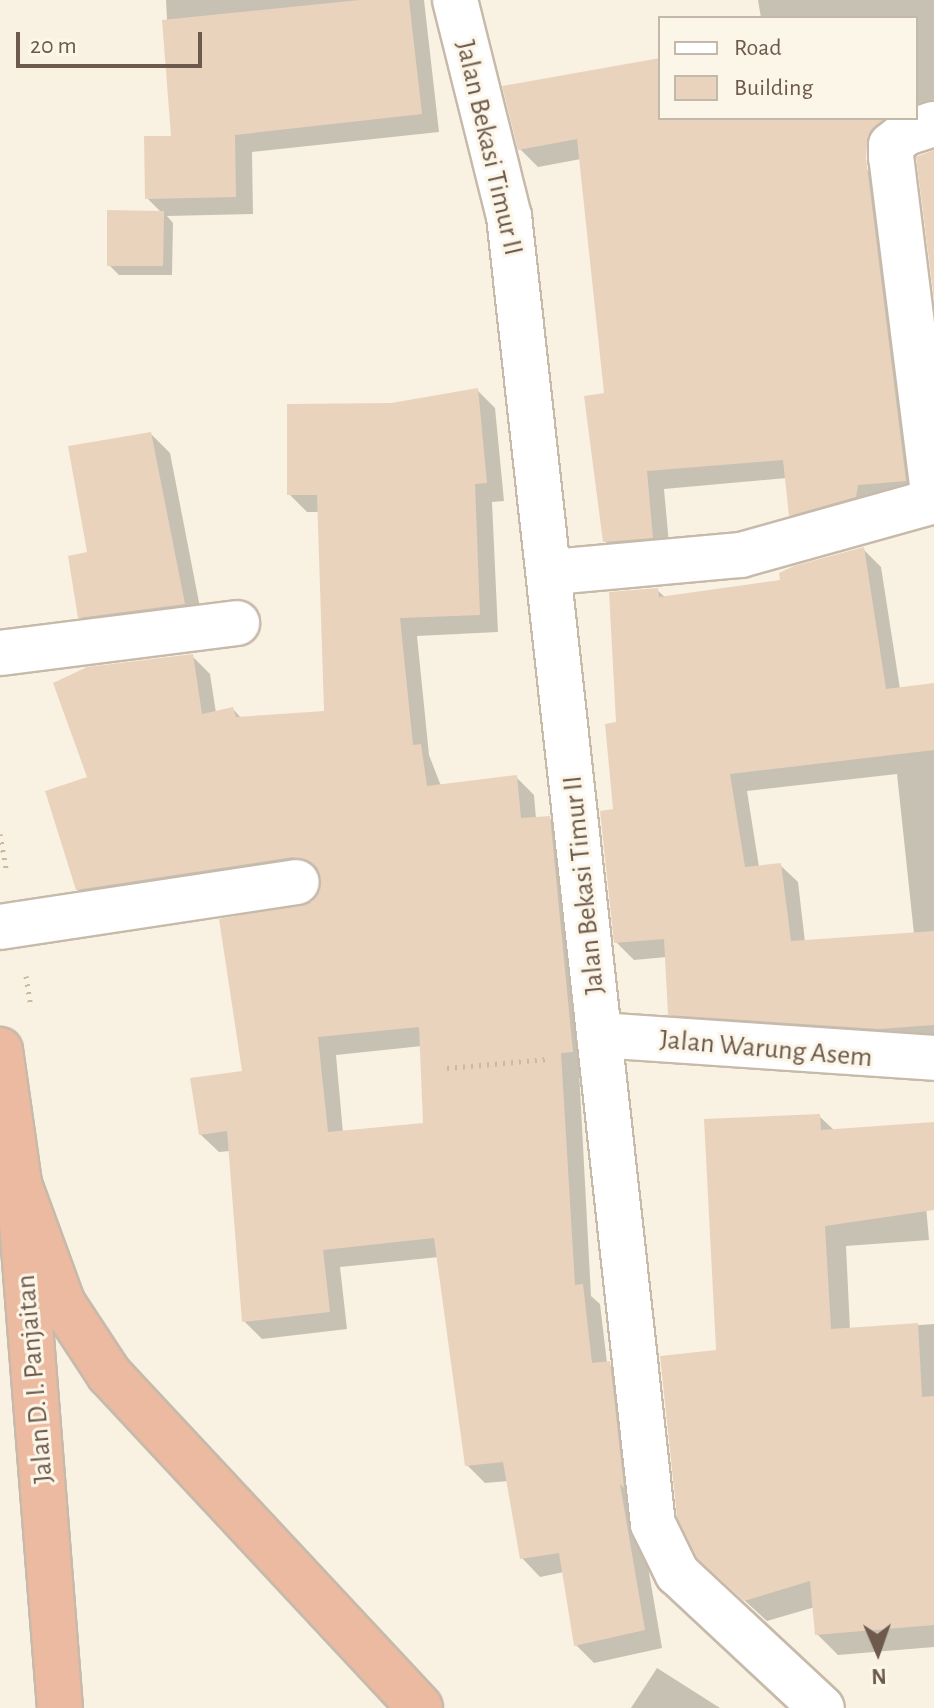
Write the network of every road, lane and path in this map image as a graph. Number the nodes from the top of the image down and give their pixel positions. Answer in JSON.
{"nodes":[{"id":1,"x":455,"y":0,"type":"edge"},
{"id":2,"x":934,"y":124,"type":"edge"},
{"id":3,"x":934,"y":501,"type":"edge"},
{"id":4,"x":553,"y":572,"type":"junction"},
{"id":5,"x":237,"y":623,"type":"dead end"},
{"id":6,"x":0,"y":653,"type":"edge"},
{"id":7,"x":297,"y":882,"type":"dead end"},
{"id":8,"x":0,"y":927,"type":"edge"},
{"id":9,"x":600,"y":1045,"type":"junction"},
{"id":10,"x":0,"y":1050,"type":"edge"},
{"id":11,"x":934,"y":1058,"type":"edge"},
{"id":12,"x":447,"y":1068,"type":"dead end"},
{"id":13,"x":19,"y":1184,"type":"junction"},
{"id":14,"x":60,"y":1708,"type":"edge"},
{"id":15,"x":420,"y":1708,"type":"edge"},
{"id":16,"x":822,"y":1708,"type":"edge"}],
"edges":[{"from":1,"to":4,"type":"street","name":"Jalan Bekasi Timur II"},
{"from":2,"to":3,"type":"street"},
{"from":3,"to":4,"type":"street"},
{"from":4,"to":9,"type":"street","name":"Jalan Bekasi Timur II"},
{"from":5,"to":6,"type":"street"},
{"from":7,"to":8,"type":"street"},
{"from":9,"to":11,"type":"street","name":"Jalan Warung Asem"},
{"from":9,"to":12,"type":"path"},
{"from":9,"to":16,"type":"street","name":"Jalan Bekasi Timur II"},
{"from":10,"to":13,"type":"highway","name":"Jalan D. I. Panjaitan"},
{"from":13,"to":14,"type":"highway","name":"Jalan D. I. Panjaitan"},
{"from":13,"to":15,"type":"highway"}]}
